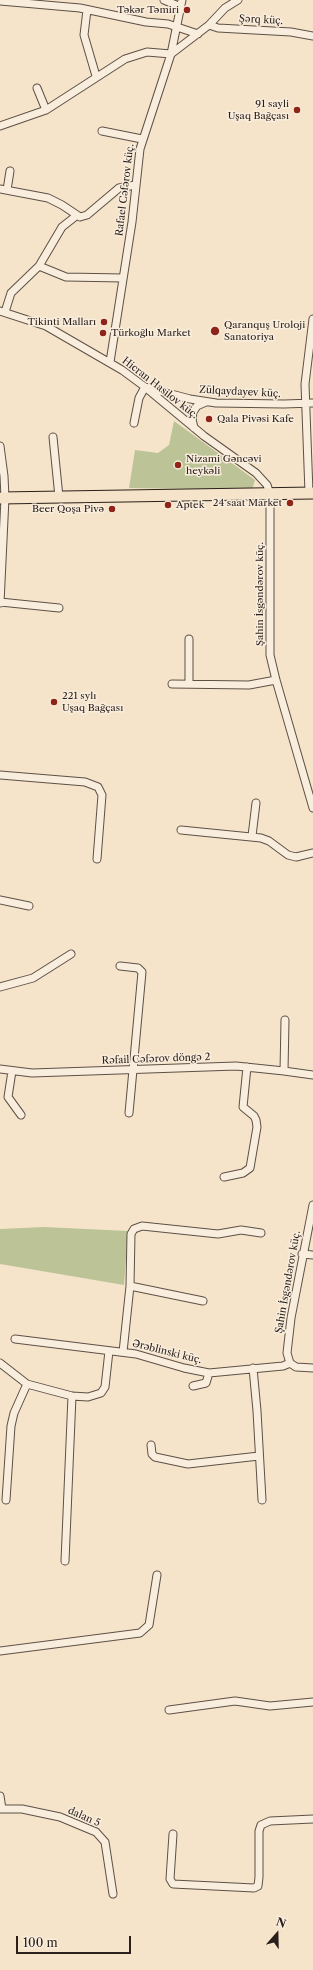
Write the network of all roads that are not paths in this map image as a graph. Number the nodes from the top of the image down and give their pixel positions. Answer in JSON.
{"nodes":[{"id":1,"x":164,"y":0,"type":"edge"},
{"id":2,"x":238,"y":0,"type":"edge"},
{"id":3,"x":0,"y":1,"type":"edge"},
{"id":4,"x":182,"y":4,"type":"edge"},
{"id":5,"x":87,"y":10,"type":"junction"},
{"id":6,"x":209,"y":25,"type":"junction"},
{"id":7,"x":177,"y":26,"type":"junction"},
{"id":8,"x":198,"y":34,"type":"junction"},
{"id":9,"x":313,"y":36,"type":"edge"},
{"id":10,"x":170,"y":54,"type":"junction"},
{"id":11,"x":96,"y":76,"type":"junction"},
{"id":12,"x":38,"y":88,"type":"dead end"},
{"id":13,"x":46,"y":110,"type":"junction"},
{"id":14,"x":0,"y":126,"type":"edge"},
{"id":15,"x":102,"y":132,"type":"dead end"},
{"id":16,"x":142,"y":140,"type":"junction"},
{"id":17,"x":10,"y":171,"type":"dead end"},
{"id":18,"x":135,"y":185,"type":"junction"},
{"id":19,"x":4,"y":190,"type":"edge"},
{"id":20,"x":76,"y":216,"type":"junction"},
{"id":21,"x":39,"y":266,"type":"junction"},
{"id":22,"x":122,"y":278,"type":"junction"},
{"id":23,"x":2,"y":311,"type":"edge"},
{"id":24,"x":313,"y":319,"type":"edge"},
{"id":25,"x":110,"y":362,"type":"junction"},
{"id":26,"x":145,"y":386,"type":"junction"},
{"id":27,"x":206,"y":402,"type":"junction"},
{"id":28,"x":313,"y":403,"type":"edge"},
{"id":29,"x":305,"y":404,"type":"junction"},
{"id":30,"x":134,"y":424,"type":"dead end"},
{"id":31,"x":194,"y":428,"type":"junction"},
{"id":32,"x":53,"y":437,"type":"dead end"},
{"id":33,"x":0,"y":446,"type":"edge"},
{"id":34,"x":311,"y":493,"type":"edge"},
{"id":35,"x":270,"y":494,"type":"junction"},
{"id":36,"x":58,"y":497,"type":"junction"},
{"id":37,"x":2,"y":498,"type":"edge"},
{"id":38,"x":1,"y":554,"type":"edge"},
{"id":39,"x":0,"y":603,"type":"edge"},
{"id":40,"x":59,"y":608,"type":"dead end"},
{"id":41,"x":189,"y":639,"type":"dead end"},
{"id":42,"x":276,"y":680,"type":"junction"},
{"id":43,"x":172,"y":684,"type":"dead end"},
{"id":44,"x":189,"y":684,"type":"junction"},
{"id":45,"x":0,"y":775,"type":"edge"},
{"id":46,"x":256,"y":803,"type":"dead end"},
{"id":47,"x":313,"y":808,"type":"edge"},
{"id":48,"x":181,"y":830,"type":"dead end"},
{"id":49,"x":252,"y":836,"type":"junction"},
{"id":50,"x":313,"y":854,"type":"edge"},
{"id":51,"x":97,"y":859,"type":"dead end"},
{"id":52,"x":0,"y":900,"type":"edge"},
{"id":53,"x":29,"y":906,"type":"dead end"},
{"id":54,"x":71,"y":954,"type":"dead end"},
{"id":55,"x":120,"y":966,"type":"dead end"},
{"id":56,"x":0,"y":987,"type":"edge"},
{"id":57,"x":285,"y":1020,"type":"dead end"},
{"id":58,"x":247,"y":1067,"type":"junction"},
{"id":59,"x":0,"y":1069,"type":"edge"},
{"id":60,"x":134,"y":1070,"type":"junction"},
{"id":61,"x":284,"y":1070,"type":"junction"},
{"id":62,"x":12,"y":1071,"type":"junction"},
{"id":63,"x":313,"y":1075,"type":"edge"},
{"id":64,"x":129,"y":1113,"type":"dead end"},
{"id":65,"x":21,"y":1115,"type":"dead end"},
{"id":66,"x":224,"y":1177,"type":"dead end"},
{"id":67,"x":313,"y":1205,"type":"edge"},
{"id":68,"x":311,"y":1228,"type":"edge"},
{"id":69,"x":261,"y":1233,"type":"dead end"},
{"id":70,"x":302,"y":1254,"type":"junction"},
{"id":71,"x":313,"y":1255,"type":"edge"},
{"id":72,"x":130,"y":1286,"type":"junction"},
{"id":73,"x":203,"y":1302,"type":"dead end"},
{"id":74,"x":15,"y":1339,"type":"dead end"},
{"id":75,"x":109,"y":1351,"type":"junction"},
{"id":76,"x":123,"y":1352,"type":"junction"},
{"id":77,"x":0,"y":1362,"type":"edge"},
{"id":78,"x":290,"y":1363,"type":"junction"},
{"id":79,"x":253,"y":1368,"type":"junction"},
{"id":80,"x":313,"y":1368,"type":"edge"},
{"id":81,"x":209,"y":1373,"type":"junction"},
{"id":82,"x":27,"y":1384,"type":"junction"},
{"id":83,"x":193,"y":1386,"type":"dead end"},
{"id":84,"x":72,"y":1396,"type":"junction"},
{"id":85,"x":151,"y":1445,"type":"dead end"},
{"id":86,"x":259,"y":1456,"type":"junction"},
{"id":87,"x":6,"y":1500,"type":"dead end"},
{"id":88,"x":262,"y":1500,"type":"dead end"},
{"id":89,"x":65,"y":1561,"type":"dead end"},
{"id":90,"x":157,"y":1575,"type":"dead end"},
{"id":91,"x":0,"y":1651,"type":"edge"},
{"id":92,"x":313,"y":1702,"type":"edge"},
{"id":93,"x":170,"y":1710,"type":"dead end"},
{"id":94,"x":0,"y":1796,"type":"edge"},
{"id":95,"x":1,"y":1809,"type":"edge"},
{"id":96,"x":313,"y":1819,"type":"edge"},
{"id":97,"x":173,"y":1834,"type":"dead end"},
{"id":98,"x":113,"y":1894,"type":"dead end"}],
"edges":[{"from":1,"to":4,"type":"street"},
{"from":2,"to":6,"type":"street","name":"Şərq küç."},
{"from":3,"to":5,"type":"street"},
{"from":4,"to":7,"type":"street","name":"Rafael Cəfərov küç."},
{"from":5,"to":7,"type":"street"},
{"from":5,"to":11,"type":"street"},
{"from":6,"to":8,"type":"street","name":"Şərq küç."},
{"from":6,"to":9,"type":"street","name":"Şərq küç."},
{"from":7,"to":8,"type":"street"},
{"from":7,"to":10,"type":"street","name":"Rafael Cəfərov küç."},
{"from":8,"to":10,"type":"street","name":"Şərq küç."},
{"from":10,"to":11,"type":"street"},
{"from":10,"to":16,"type":"street","name":"Rafael Cəfərov küç."},
{"from":11,"to":13,"type":"street"},
{"from":12,"to":13,"type":"street"},
{"from":13,"to":14,"type":"street"},
{"from":15,"to":16,"type":"street"},
{"from":16,"to":18,"type":"street","name":"Rafael Cəfərov küç."},
{"from":17,"to":19,"type":"street"},
{"from":18,"to":20,"type":"street"},
{"from":18,"to":22,"type":"street","name":"Rafael Cəfərov küç."},
{"from":19,"to":20,"type":"street"},
{"from":20,"to":21,"type":"street"},
{"from":21,"to":22,"type":"street"},
{"from":21,"to":23,"type":"street"},
{"from":22,"to":25,"type":"street","name":"Rafael Cəfərov küç."},
{"from":23,"to":25,"type":"street","name":"Hicran Hasilov küç."},
{"from":24,"to":29,"type":"street"},
{"from":25,"to":26,"type":"street","name":"Hicran Hasilov küç."},
{"from":26,"to":27,"type":"street","name":"Zülqaydayev küç."},
{"from":26,"to":30,"type":"street"},
{"from":26,"to":31,"type":"street","name":"Hicran Hasilov küç."},
{"from":27,"to":29,"type":"street","name":"Zülqaydayev küç."},
{"from":27,"to":31,"type":"street"},
{"from":28,"to":29,"type":"street","name":"Zülqaydayev küç."},
{"from":29,"to":34,"type":"street"},
{"from":31,"to":35,"type":"street","name":"Hicran Hasilov küç."},
{"from":32,"to":36,"type":"street"},
{"from":33,"to":37,"type":"street"},
{"from":34,"to":35,"type":"main road"},
{"from":35,"to":36,"type":"main road"},
{"from":35,"to":42,"type":"street","name":"Şahin İsgəndərov küç."},
{"from":36,"to":37,"type":"main road"},
{"from":37,"to":38,"type":"street"},
{"from":38,"to":39,"type":"street"},
{"from":39,"to":40,"type":"street"},
{"from":41,"to":44,"type":"street"},
{"from":42,"to":44,"type":"street"},
{"from":42,"to":47,"type":"street","name":"Şahin İsgəndərov küç."},
{"from":43,"to":44,"type":"street"},
{"from":45,"to":51,"type":"street"},
{"from":46,"to":49,"type":"street"},
{"from":48,"to":49,"type":"street"},
{"from":49,"to":50,"type":"street"},
{"from":52,"to":53,"type":"street"},
{"from":54,"to":56,"type":"street"},
{"from":55,"to":60,"type":"street"},
{"from":57,"to":61,"type":"street"},
{"from":58,"to":60,"type":"street","name":"Rəfail Cəfərov döngə 2"},
{"from":58,"to":61,"type":"street","name":"Rəfail Cəfərov döngə 2"},
{"from":58,"to":66,"type":"street"},
{"from":59,"to":62,"type":"street","name":"Rəfail Cəfərov döngə 2"},
{"from":60,"to":62,"type":"street","name":"Rəfail Cəfərov döngə 2"},
{"from":60,"to":64,"type":"street"},
{"from":61,"to":63,"type":"street","name":"Rəfail Cəfərov döngə 2"},
{"from":62,"to":65,"type":"street"},
{"from":67,"to":68,"type":"street","name":"Şahin İsgəndərov küç."},
{"from":68,"to":70,"type":"street","name":"Şahin İsgəndərov küç."},
{"from":69,"to":72,"type":"street"},
{"from":70,"to":71,"type":"street"},
{"from":70,"to":78,"type":"street","name":"Şahin İsgəndərov küç."},
{"from":72,"to":73,"type":"street"},
{"from":72,"to":76,"type":"street"},
{"from":74,"to":75,"type":"street","name":"Ərəblinski küç."},
{"from":75,"to":76,"type":"street","name":"Ərəblinski küç."},
{"from":75,"to":84,"type":"street"},
{"from":76,"to":81,"type":"street","name":"Ərəblinski küç."},
{"from":77,"to":82,"type":"street"},
{"from":78,"to":79,"type":"street","name":"Ərəblinski küç."},
{"from":78,"to":80,"type":"street","name":"Ərəblinski küç."},
{"from":79,"to":81,"type":"street","name":"Ərəblinski küç."},
{"from":79,"to":86,"type":"street"},
{"from":81,"to":83,"type":"street"},
{"from":82,"to":84,"type":"street"},
{"from":82,"to":87,"type":"street"},
{"from":84,"to":89,"type":"street"},
{"from":85,"to":86,"type":"street"},
{"from":86,"to":88,"type":"street"},
{"from":90,"to":91,"type":"street"},
{"from":92,"to":93,"type":"street"},
{"from":94,"to":95,"type":"street"},
{"from":95,"to":98,"type":"street","name":"dalan 5"},
{"from":96,"to":97,"type":"street"}]}
